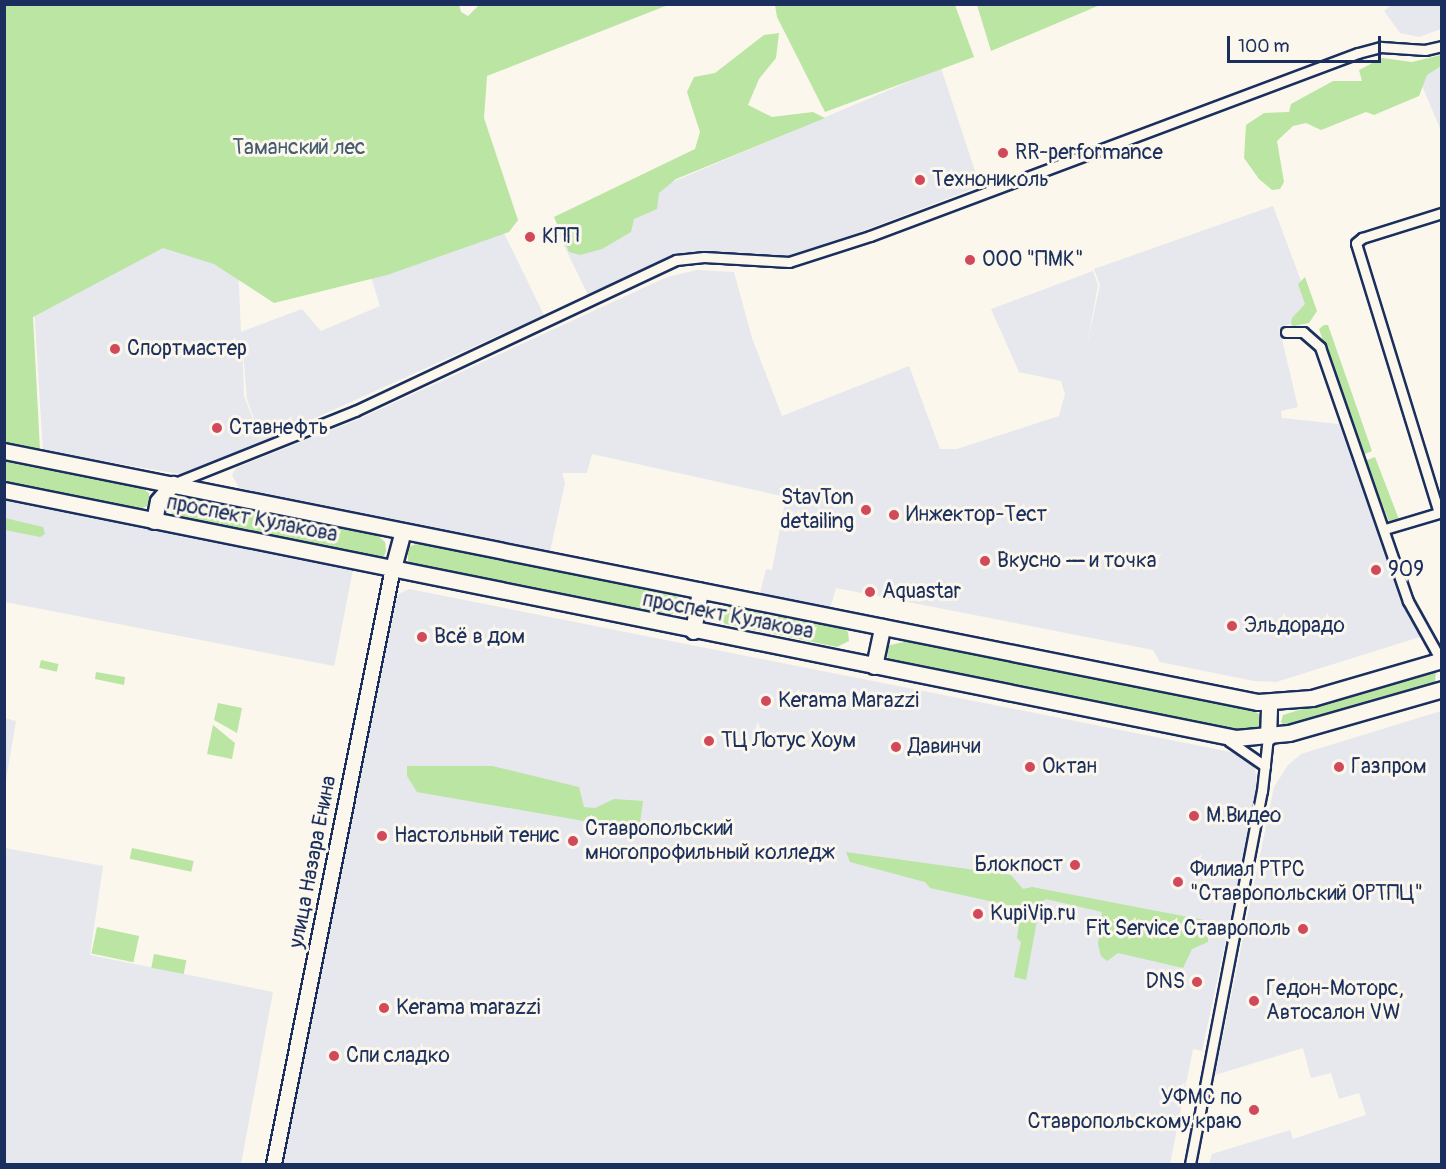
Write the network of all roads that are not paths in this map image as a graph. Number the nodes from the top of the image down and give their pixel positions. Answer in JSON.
{"nodes":[{"id":1,"x":1442,"y":46,"type":"edge"},
{"id":2,"x":1442,"y":213,"type":"edge"},
{"id":3,"x":1286,"y":332,"type":"dead end"},
{"id":4,"x":4,"y":451,"type":"edge"},
{"id":5,"x":173,"y":484,"type":"junction"},
{"id":6,"x":4,"y":490,"type":"edge"},
{"id":7,"x":1440,"y":512,"type":"edge"},
{"id":8,"x":154,"y":521,"type":"junction"},
{"id":9,"x":1385,"y":530,"type":"junction"},
{"id":10,"x":403,"y":531,"type":"junction"},
{"id":11,"x":393,"y":568,"type":"junction"},
{"id":12,"x":700,"y":591,"type":"junction"},
{"id":13,"x":882,"y":627,"type":"junction"},
{"id":14,"x":693,"y":631,"type":"junction"},
{"id":15,"x":1441,"y":660,"type":"edge"},
{"id":16,"x":874,"y":666,"type":"junction"},
{"id":17,"x":1442,"y":689,"type":"edge"},
{"id":18,"x":1269,"y":703,"type":"junction"},
{"id":19,"x":1289,"y":733,"type":"junction"},
{"id":20,"x":1210,"y":734,"type":"junction"},
{"id":21,"x":1268,"y":737,"type":"junction"},
{"id":22,"x":1248,"y":751,"type":"junction"},
{"id":23,"x":1268,"y":753,"type":"junction"},
{"id":24,"x":1265,"y":766,"type":"junction"},
{"id":25,"x":1262,"y":791,"type":"junction"},
{"id":26,"x":274,"y":1164,"type":"edge"},
{"id":27,"x":1190,"y":1164,"type":"edge"}],
"edges":[{"from":1,"to":5,"type":"street"},
{"from":2,"to":7,"type":"street"},
{"from":3,"to":9,"type":"street"},
{"from":4,"to":5,"type":"main road","name":"проспект Кулакова"},
{"from":5,"to":8,"type":"main road"},
{"from":5,"to":10,"type":"main road","name":"проспект Кулакова"},
{"from":6,"to":8,"type":"main road","name":"проспект Кулакова"},
{"from":7,"to":9,"type":"street"},
{"from":8,"to":11,"type":"main road","name":"проспект Кулакова"},
{"from":9,"to":15,"type":"street"},
{"from":10,"to":11,"type":"main road"},
{"from":10,"to":12,"type":"main road","name":"проспект Кулакова"},
{"from":11,"to":14,"type":"main road","name":"проспект Кулакова"},
{"from":11,"to":26,"type":"main road","name":"улица Назара Енина"},
{"from":12,"to":13,"type":"main road","name":"проспект Кулакова"},
{"from":12,"to":14,"type":"main road"},
{"from":13,"to":16,"type":"main road"},
{"from":13,"to":18,"type":"main road","name":"проспект Кулакова"},
{"from":14,"to":16,"type":"main road","name":"проспект Кулакова"},
{"from":15,"to":18,"type":"main road","name":"проспект Кулакова"},
{"from":16,"to":20,"type":"main road","name":"проспект Кулакова"},
{"from":17,"to":19,"type":"main road","name":"проспект Кулакова"},
{"from":18,"to":21,"type":"main road"},
{"from":19,"to":21,"type":"main road","name":"проспект Кулакова"},
{"from":19,"to":23,"type":"street"},
{"from":20,"to":21,"type":"main road","name":"проспект Кулакова"},
{"from":20,"to":22,"type":"street"},
{"from":21,"to":23,"type":"street"},
{"from":22,"to":24,"type":"street"},
{"from":22,"to":25,"type":"street"},
{"from":23,"to":24,"type":"street"},
{"from":24,"to":25,"type":"street"},
{"from":25,"to":27,"type":"street"}]}
